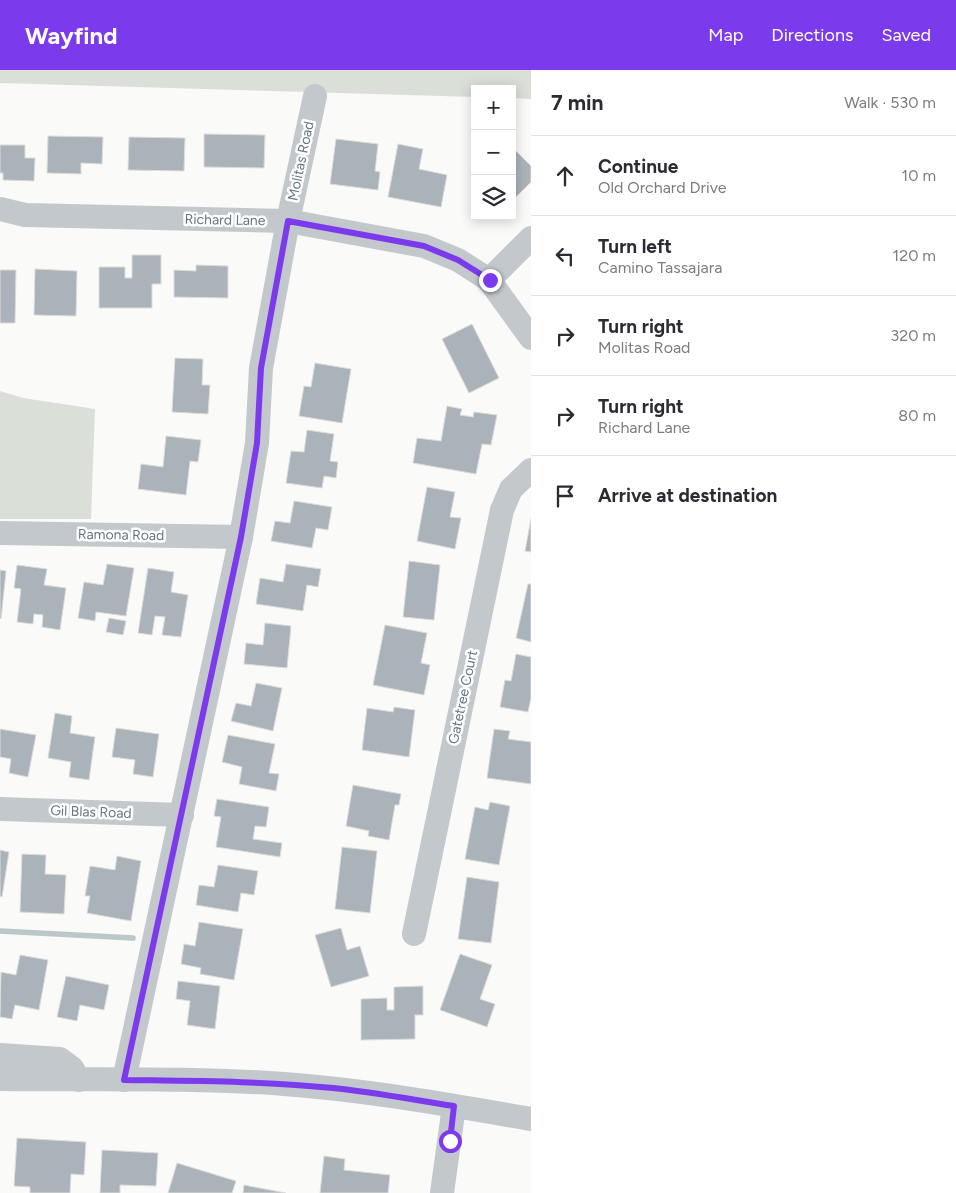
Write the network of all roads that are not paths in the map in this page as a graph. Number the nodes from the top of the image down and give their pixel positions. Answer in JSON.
{"nodes":[{"id":1,"x":315,"y":96,"type":"dead end"},
{"id":2,"x":0,"y":209,"type":"edge"},
{"id":3,"x":288,"y":221,"type":"junction"},
{"id":4,"x":531,"y":238,"type":"edge"},
{"id":5,"x":490,"y":280,"type":"junction"},
{"id":6,"x":531,"y":338,"type":"edge"},
{"id":7,"x":531,"y":470,"type":"edge"},
{"id":8,"x":0,"y":533,"type":"edge"},
{"id":9,"x":241,"y":537,"type":"junction"},
{"id":10,"x":0,"y":809,"type":"edge"},
{"id":11,"x":182,"y":815,"type":"junction"},
{"id":12,"x":414,"y":934,"type":"dead end"},
{"id":13,"x":0,"y":1055,"type":"edge"},
{"id":14,"x":0,"y":1078,"type":"edge"},
{"id":15,"x":79,"y":1080,"type":"junction"},
{"id":16,"x":124,"y":1080,"type":"junction"},
{"id":17,"x":454,"y":1106,"type":"junction"},
{"id":18,"x":531,"y":1119,"type":"edge"},
{"id":19,"x":442,"y":1193,"type":"edge"}],
"edges":[{"from":1,"to":3,"type":"street","name":"Molitas Road"},
{"from":2,"to":3,"type":"street","name":"Richard Lane"},
{"from":3,"to":5,"type":"street","name":"Richard Lane"},
{"from":3,"to":9,"type":"street","name":"Molitas Road"},
{"from":4,"to":5,"type":"street"},
{"from":5,"to":6,"type":"street","name":"Richard Lane"},
{"from":7,"to":12,"type":"street","name":"Gatetree Court"},
{"from":8,"to":9,"type":"street","name":"Ramona Road"},
{"from":9,"to":11,"type":"street","name":"Molitas Road"},
{"from":10,"to":11,"type":"street","name":"Gil Blas Road"},
{"from":11,"to":16,"type":"street","name":"Molitas Road"},
{"from":13,"to":15,"type":"street"},
{"from":14,"to":15,"type":"street"},
{"from":15,"to":16,"type":"street"},
{"from":16,"to":17,"type":"street"},
{"from":17,"to":18,"type":"street"},
{"from":17,"to":19,"type":"street"}]}
